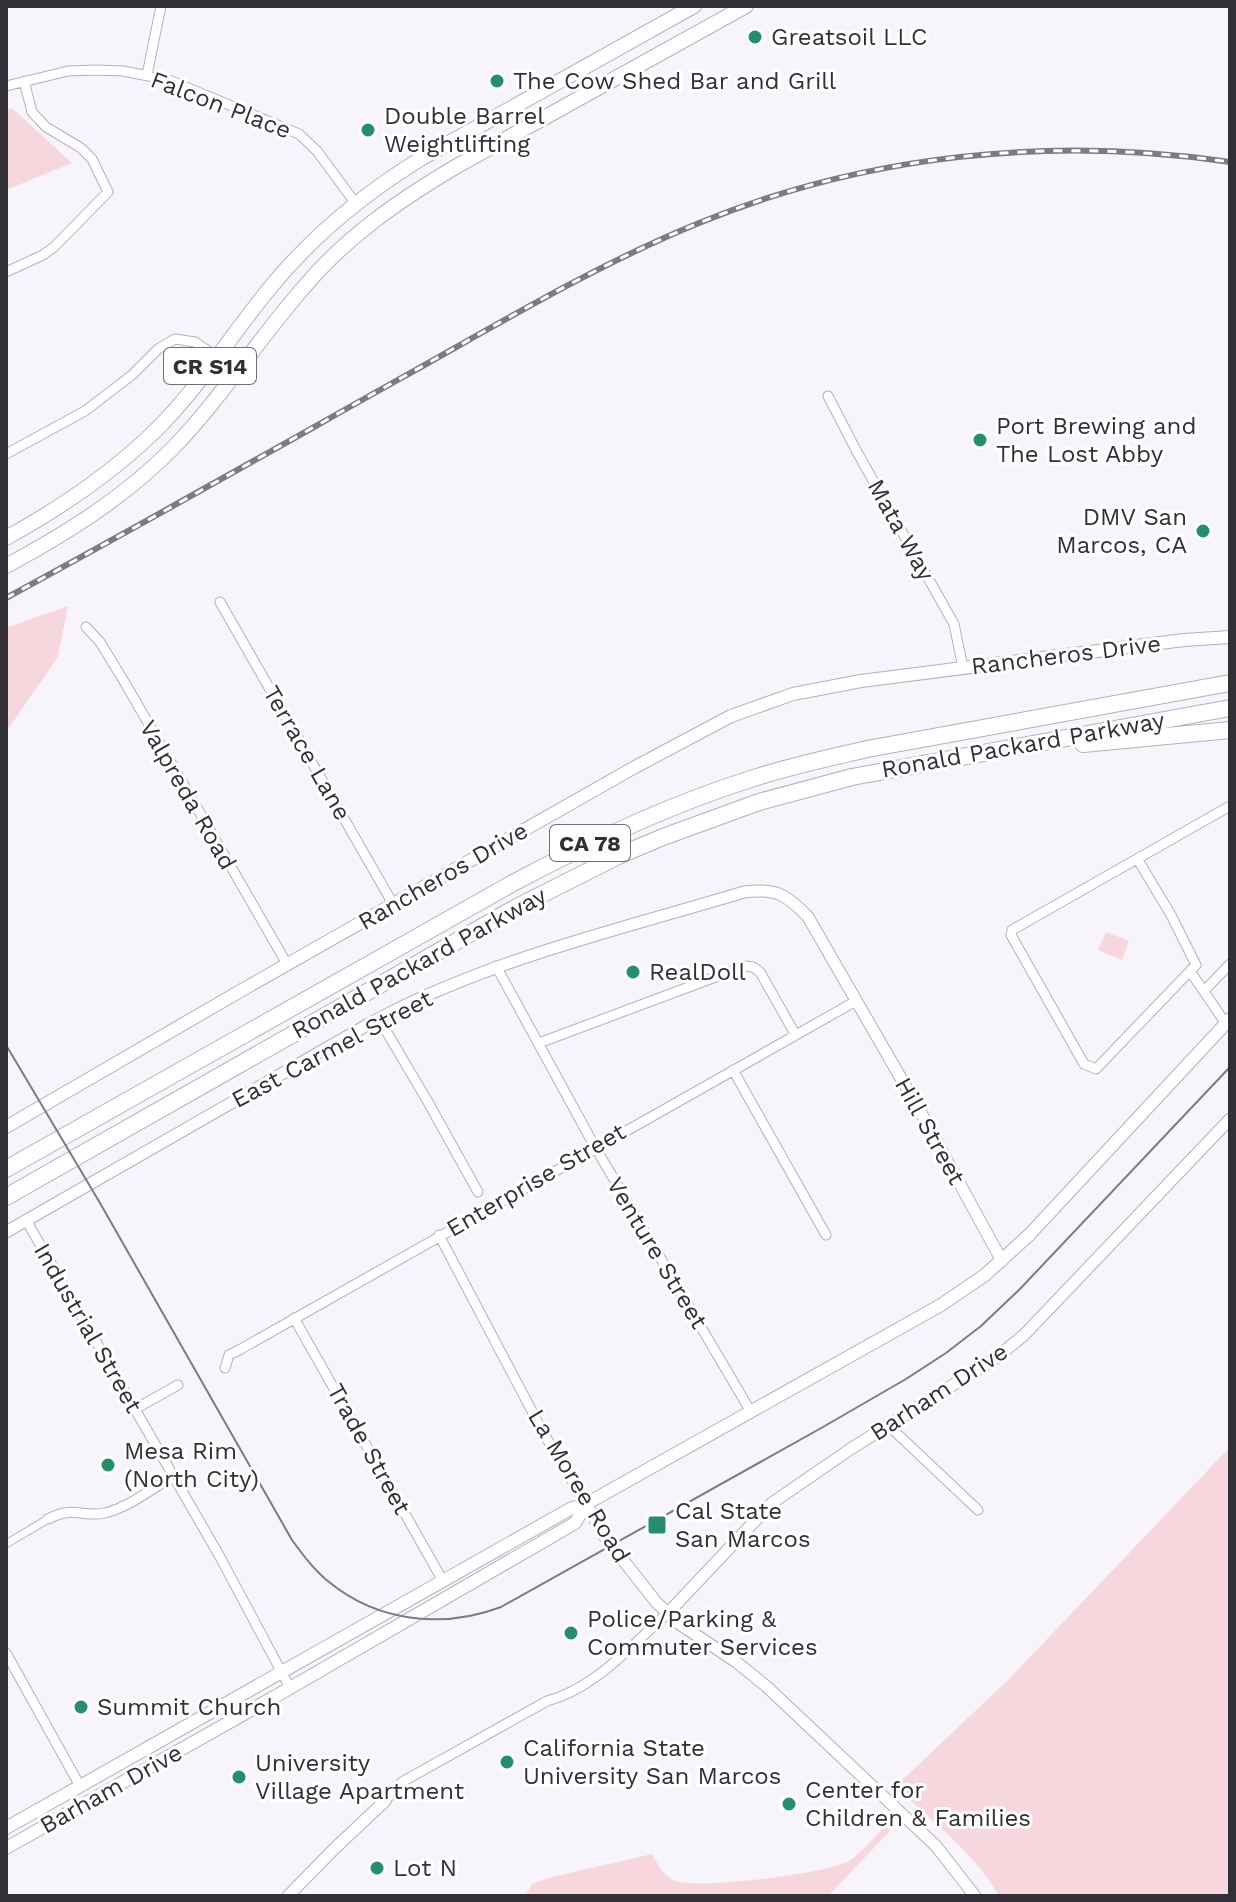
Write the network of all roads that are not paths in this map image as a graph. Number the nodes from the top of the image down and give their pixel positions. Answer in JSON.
{"nodes":[{"id":1,"x":161,"y":6,"type":"edge"},
{"id":2,"x":694,"y":6,"type":"edge"},
{"id":3,"x":746,"y":6,"type":"edge"},
{"id":4,"x":147,"y":75,"type":"junction"},
{"id":5,"x":24,"y":81,"type":"junction"},
{"id":6,"x":6,"y":86,"type":"edge"},
{"id":7,"x":396,"y":174,"type":"junction"},
{"id":8,"x":379,"y":187,"type":"junction"},
{"id":9,"x":356,"y":204,"type":"junction"},
{"id":10,"x":392,"y":207,"type":"junction"},
{"id":11,"x":369,"y":224,"type":"junction"},
{"id":12,"x":6,"y":272,"type":"edge"},
{"id":13,"x":217,"y":357,"type":"junction"},
{"id":14,"x":828,"y":396,"type":"dead end"},
{"id":15,"x":198,"y":421,"type":"junction"},
{"id":16,"x":6,"y":454,"type":"edge"},
{"id":17,"x":6,"y":538,"type":"edge"},
{"id":18,"x":6,"y":566,"type":"edge"},
{"id":19,"x":220,"y":602,"type":"dead end"},
{"id":20,"x":86,"y":627,"type":"dead end"},
{"id":21,"x":1230,"y":637,"type":"edge"},
{"id":22,"x":963,"y":668,"type":"junction"},
{"id":23,"x":1230,"y":683,"type":"edge"},
{"id":24,"x":1230,"y":708,"type":"edge"},
{"id":25,"x":1230,"y":730,"type":"edge"},
{"id":26,"x":1033,"y":743,"type":"junction"},
{"id":27,"x":1230,"y":806,"type":"edge"},
{"id":28,"x":1138,"y":860,"type":"junction"},
{"id":29,"x":393,"y":904,"type":"junction"},
{"id":30,"x":287,"y":964,"type":"junction"},
{"id":31,"x":1230,"y":964,"type":"edge"},
{"id":32,"x":496,"y":966,"type":"junction"},
{"id":33,"x":1190,"y":971,"type":"junction"},
{"id":34,"x":1204,"y":991,"type":"junction"},
{"id":35,"x":856,"y":1001,"type":"junction"},
{"id":36,"x":379,"y":1019,"type":"junction"},
{"id":37,"x":1228,"y":1022,"type":"edge"},
{"id":38,"x":795,"y":1034,"type":"junction"},
{"id":39,"x":539,"y":1043,"type":"junction"},
{"id":40,"x":733,"y":1070,"type":"junction"},
{"id":41,"x":91,"y":1077,"type":"junction"},
{"id":42,"x":6,"y":1118,"type":"edge"},
{"id":43,"x":1230,"y":1119,"type":"edge"},
{"id":44,"x":6,"y":1127,"type":"edge"},
{"id":45,"x":595,"y":1147,"type":"junction"},
{"id":46,"x":6,"y":1169,"type":"edge"},
{"id":47,"x":478,"y":1192,"type":"dead end"},
{"id":48,"x":6,"y":1197,"type":"edge"},
{"id":49,"x":26,"y":1220,"type":"junction"},
{"id":50,"x":6,"y":1232,"type":"edge"},
{"id":51,"x":439,"y":1235,"type":"junction"},
{"id":52,"x":826,"y":1235,"type":"dead end"},
{"id":53,"x":1002,"y":1261,"type":"junction"},
{"id":54,"x":294,"y":1318,"type":"junction"},
{"id":55,"x":225,"y":1368,"type":"dead end"},
{"id":56,"x":178,"y":1385,"type":"dead end"},
{"id":57,"x":135,"y":1409,"type":"junction"},
{"id":58,"x":751,"y":1412,"type":"junction"},
{"id":59,"x":889,"y":1426,"type":"junction"},
{"id":60,"x":173,"y":1476,"type":"junction"},
{"id":61,"x":586,"y":1504,"type":"junction"},
{"id":62,"x":978,"y":1510,"type":"dead end"},
{"id":63,"x":48,"y":1519,"type":"joint"},
{"id":64,"x":6,"y":1544,"type":"edge"},
{"id":65,"x":443,"y":1581,"type":"junction"},
{"id":66,"x":668,"y":1613,"type":"junction"},
{"id":67,"x":6,"y":1653,"type":"edge"},
{"id":68,"x":281,"y":1672,"type":"junction"},
{"id":69,"x":290,"y":1688,"type":"junction"},
{"id":70,"x":75,"y":1789,"type":"junction"},
{"id":71,"x":385,"y":1801,"type":"joint"},
{"id":72,"x":6,"y":1828,"type":"edge"},
{"id":73,"x":6,"y":1848,"type":"edge"},
{"id":74,"x":288,"y":1896,"type":"edge"},
{"id":75,"x":975,"y":1896,"type":"edge"}],
"edges":[{"from":1,"to":4,"type":"street"},
{"from":2,"to":7,"type":"main road","number":"CR S14"},
{"from":3,"to":10,"type":"main road","number":"CR S14"},
{"from":4,"to":5,"type":"street","name":"Falcon Place"},
{"from":4,"to":9,"type":"street","name":"Falcon Place"},
{"from":5,"to":6,"type":"street","name":"Falcon Place"},
{"from":5,"to":12,"type":"street"},
{"from":7,"to":8,"type":"main road","number":"CR S14"},
{"from":7,"to":10,"type":"main road"},
{"from":8,"to":9,"type":"main road","number":"CR S14"},
{"from":8,"to":11,"type":"main road"},
{"from":9,"to":13,"type":"main road","number":"CR S14"},
{"from":10,"to":11,"type":"main road","number":"CR S14"},
{"from":11,"to":15,"type":"main road","number":"CR S14"},
{"from":13,"to":15,"type":"main road"},
{"from":13,"to":16,"type":"street"},
{"from":13,"to":17,"type":"main road","number":"CR S14"},
{"from":14,"to":22,"type":"street","name":"Mata Way"},
{"from":15,"to":18,"type":"main road","number":"CR S14"},
{"from":19,"to":29,"type":"street","name":"Terrace Lane"},
{"from":20,"to":30,"type":"street","name":"Valpreda Road"},
{"from":21,"to":22,"type":"main road","name":"Rancheros Drive"},
{"from":22,"to":29,"type":"main road","name":"Rancheros Drive"},
{"from":23,"to":46,"type":"highway","name":"Ronald Packard Parkway","number":"CA 78"},
{"from":24,"to":26,"type":"highway","name":"Ronald Packard Parkway","number":"CA 78"},
{"from":25,"to":26,"type":"highway"},
{"from":26,"to":48,"type":"highway","name":"Ronald Packard Parkway","number":"CA 78"},
{"from":27,"to":28,"type":"street"},
{"from":28,"to":33,"type":"street"},
{"from":28,"to":33,"type":"street"},
{"from":29,"to":30,"type":"main road","name":"Rancheros Drive"},
{"from":30,"to":41,"type":"main road","name":"Rancheros Drive"},
{"from":31,"to":34,"type":"street"},
{"from":32,"to":35,"type":"street","name":"East Carmel Street"},
{"from":32,"to":36,"type":"street","name":"East Carmel Street"},
{"from":32,"to":39,"type":"street","name":"Venture Street"},
{"from":33,"to":34,"type":"street"},
{"from":34,"to":37,"type":"street"},
{"from":35,"to":38,"type":"street","name":"Enterprise Street"},
{"from":35,"to":53,"type":"street","name":"Hill Street"},
{"from":36,"to":47,"type":"street"},
{"from":36,"to":49,"type":"street","name":"East Carmel Street"},
{"from":37,"to":53,"type":"main road"},
{"from":38,"to":39,"type":"street"},
{"from":38,"to":40,"type":"street","name":"Enterprise Street"},
{"from":39,"to":45,"type":"street","name":"Venture Street"},
{"from":40,"to":45,"type":"street","name":"Enterprise Street"},
{"from":40,"to":52,"type":"street"},
{"from":41,"to":42,"type":"main road","name":"Rancheros Drive"},
{"from":41,"to":44,"type":"main road","name":"Rancheros Drive"},
{"from":43,"to":59,"type":"street","name":"Barham Drive"},
{"from":45,"to":51,"type":"street","name":"Enterprise Street"},
{"from":45,"to":58,"type":"street","name":"Venture Street"},
{"from":49,"to":50,"type":"street","name":"East Carmel Street"},
{"from":49,"to":57,"type":"street","name":"Industrial Street"},
{"from":51,"to":54,"type":"street","name":"Enterprise Street"},
{"from":51,"to":61,"type":"street","name":"La Moree Road"},
{"from":53,"to":58,"type":"main road"},
{"from":54,"to":55,"type":"street","name":"Enterprise Street"},
{"from":54,"to":65,"type":"street","name":"Trade Street"},
{"from":56,"to":57,"type":"street"},
{"from":57,"to":60,"type":"street","name":"Industrial Street"},
{"from":58,"to":61,"type":"main road","name":"Barham Drive"},
{"from":59,"to":62,"type":"street"},
{"from":59,"to":66,"type":"street","name":"Barham Drive"},
{"from":60,"to":63,"type":"street"},
{"from":60,"to":68,"type":"street","name":"Industrial Street"},
{"from":61,"to":65,"type":"main road","name":"Barham Drive"},
{"from":61,"to":66,"type":"street","name":"La Moree Road"},
{"from":61,"to":69,"type":"main road","name":"Barham Drive"},
{"from":63,"to":64,"type":"street"},
{"from":65,"to":68,"type":"main road","name":"Barham Drive"},
{"from":66,"to":71,"type":"street"},
{"from":66,"to":75,"type":"street","name":"La Moree Road"},
{"from":67,"to":70,"type":"street"},
{"from":68,"to":69,"type":"street","name":"Industrial Street"},
{"from":68,"to":70,"type":"main road","name":"Barham Drive"},
{"from":69,"to":73,"type":"main road","name":"Barham Drive"},
{"from":70,"to":72,"type":"main road","name":"Barham Drive"},
{"from":71,"to":74,"type":"street"}]}
